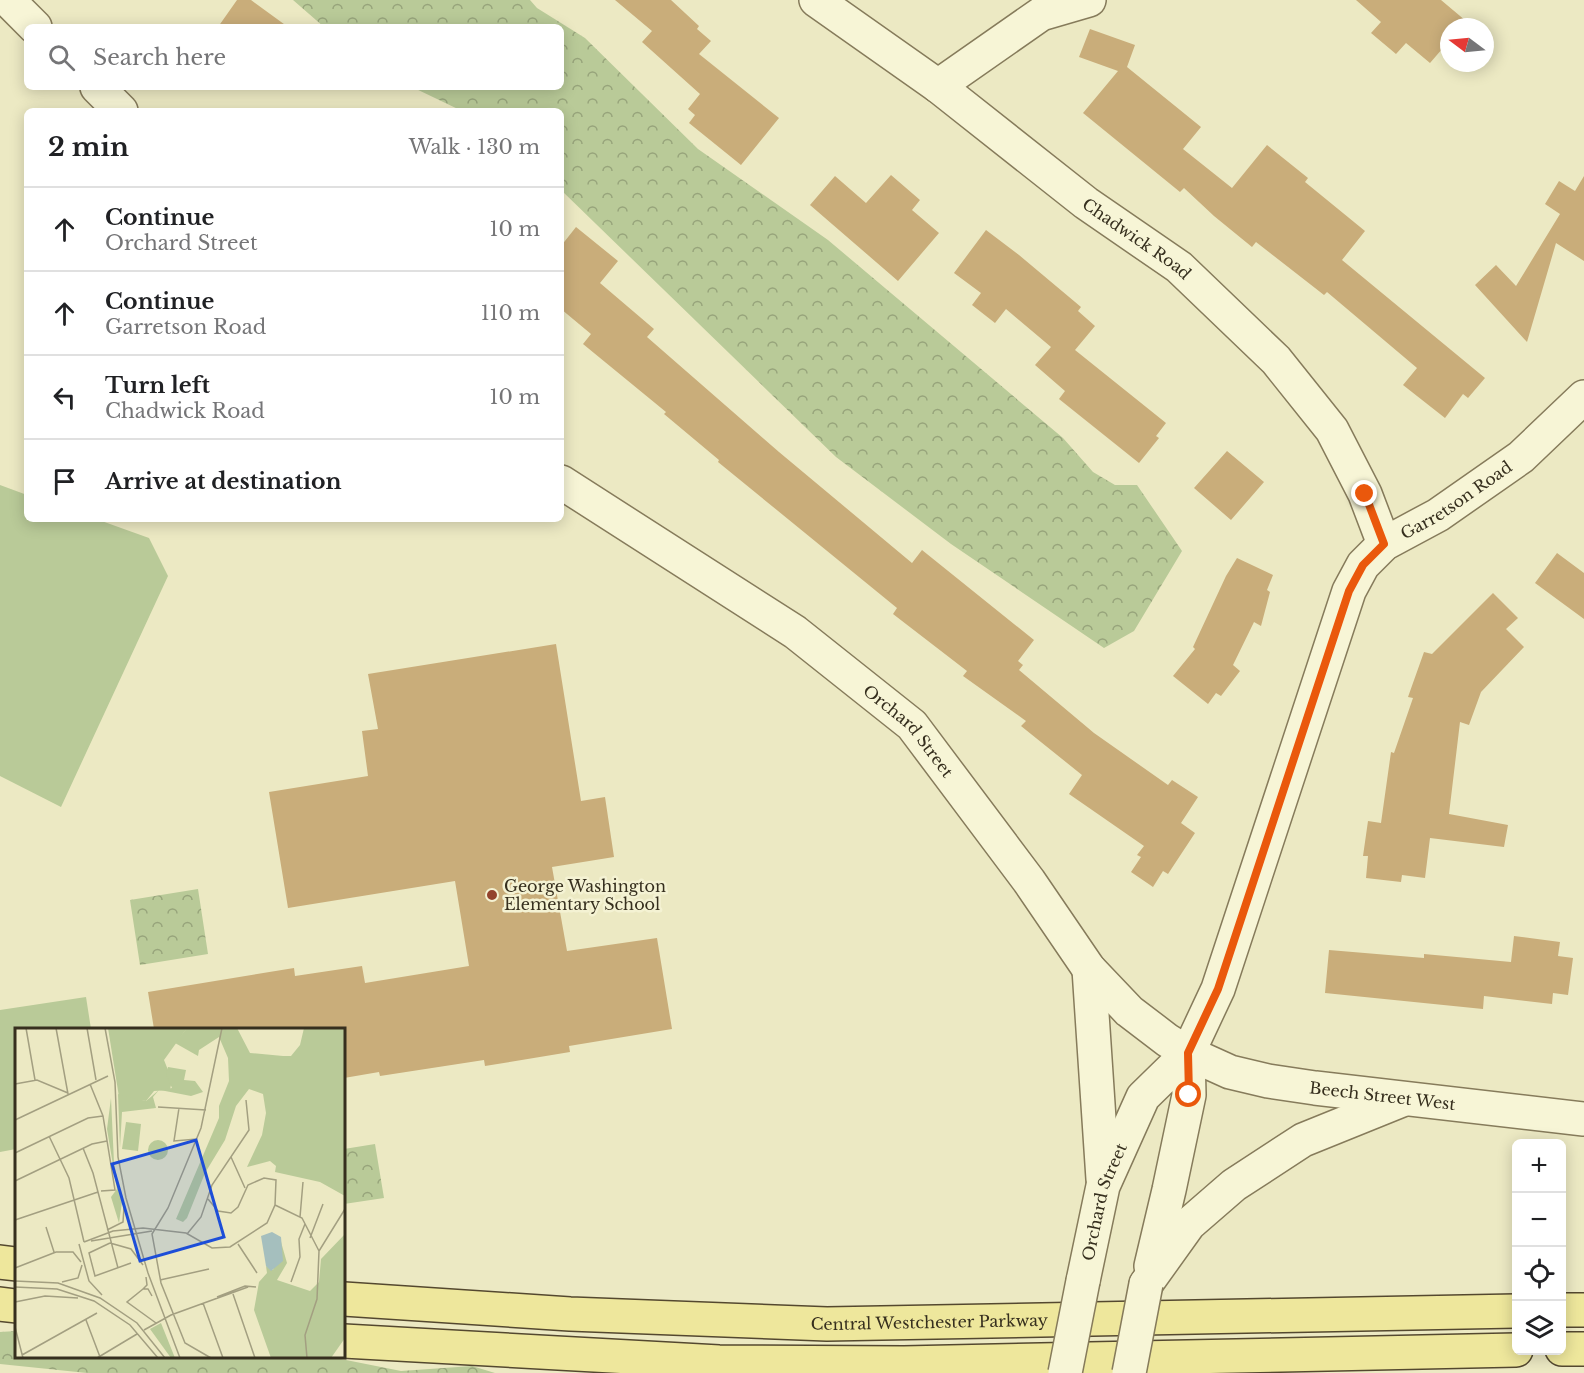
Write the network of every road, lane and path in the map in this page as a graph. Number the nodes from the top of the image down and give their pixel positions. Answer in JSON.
{"nodes":[{"id":1,"x":8,"y":0,"type":"edge"},
{"id":2,"x":816,"y":0,"type":"edge"},
{"id":3,"x":1089,"y":0,"type":"edge"},
{"id":4,"x":32,"y":24,"type":"edge"},
{"id":5,"x":938,"y":86,"type":"junction"},
{"id":6,"x":100,"y":90,"type":"edge"},
{"id":7,"x":118,"y":108,"type":"edge"},
{"id":8,"x":1584,"y":398,"type":"edge"},
{"id":9,"x":564,"y":484,"type":"edge"},
{"id":10,"x":1384,"y":544,"type":"junction"},
{"id":11,"x":1089,"y":969,"type":"junction"},
{"id":12,"x":1188,"y":1053,"type":"junction"},
{"id":13,"x":1404,"y":1099,"type":"junction"},
{"id":14,"x":1584,"y":1119,"type":"edge"},
{"id":15,"x":1103,"y":1186,"type":"junction"},
{"id":16,"x":0,"y":1262,"type":"edge"},
{"id":17,"x":15,"y":1264,"type":"edge"},
{"id":18,"x":1146,"y":1284,"type":"junction"},
{"id":19,"x":345,"y":1299,"type":"edge"},
{"id":20,"x":0,"y":1304,"type":"edge"},
{"id":21,"x":15,"y":1306,"type":"edge"},
{"id":22,"x":1566,"y":1310,"type":"edge"},
{"id":23,"x":1584,"y":1310,"type":"edge"},
{"id":24,"x":1512,"y":1311,"type":"edge"},
{"id":25,"x":345,"y":1341,"type":"edge"},
{"id":26,"x":1566,"y":1349,"type":"edge"},
{"id":27,"x":1584,"y":1349,"type":"edge"},
{"id":28,"x":1512,"y":1350,"type":"edge"},
{"id":29,"x":556,"y":1353,"type":"junction"},
{"id":30,"x":684,"y":1373,"type":"edge"},
{"id":31,"x":1065,"y":1373,"type":"edge"},
{"id":32,"x":1129,"y":1373,"type":"edge"}],
"edges":[{"from":1,"to":4,"type":"street"},
{"from":2,"to":5,"type":"street","name":"Chadwick Road"},
{"from":3,"to":5,"type":"street"},
{"from":5,"to":10,"type":"street","name":"Chadwick Road"},
{"from":6,"to":7,"type":"street"},
{"from":8,"to":10,"type":"street","name":"Garretson Road"},
{"from":9,"to":11,"type":"street","name":"Orchard Street"},
{"from":10,"to":12,"type":"street","name":"Garretson Road"},
{"from":11,"to":12,"type":"street","name":"Orchard Street"},
{"from":11,"to":15,"type":"street"},
{"from":12,"to":13,"type":"street","name":"Beech Street West"},
{"from":12,"to":15,"type":"street","name":"Orchard Street"},
{"from":12,"to":18,"type":"street"},
{"from":13,"to":14,"type":"street","name":"Beech Street West"},
{"from":13,"to":18,"type":"street"},
{"from":15,"to":31,"type":"street","name":"Orchard Street","bridge":true},
{"from":16,"to":17,"type":"main road"},
{"from":18,"to":32,"type":"street","bridge":true},
{"from":19,"to":24,"type":"main road","name":"Central Westchester Parkway"},
{"from":20,"to":21,"type":"main road"},
{"from":22,"to":23,"type":"main road"},
{"from":25,"to":29,"type":"main road"},
{"from":26,"to":27,"type":"main road"},
{"from":28,"to":29,"type":"main road"},
{"from":29,"to":30,"type":"main road"}]}
